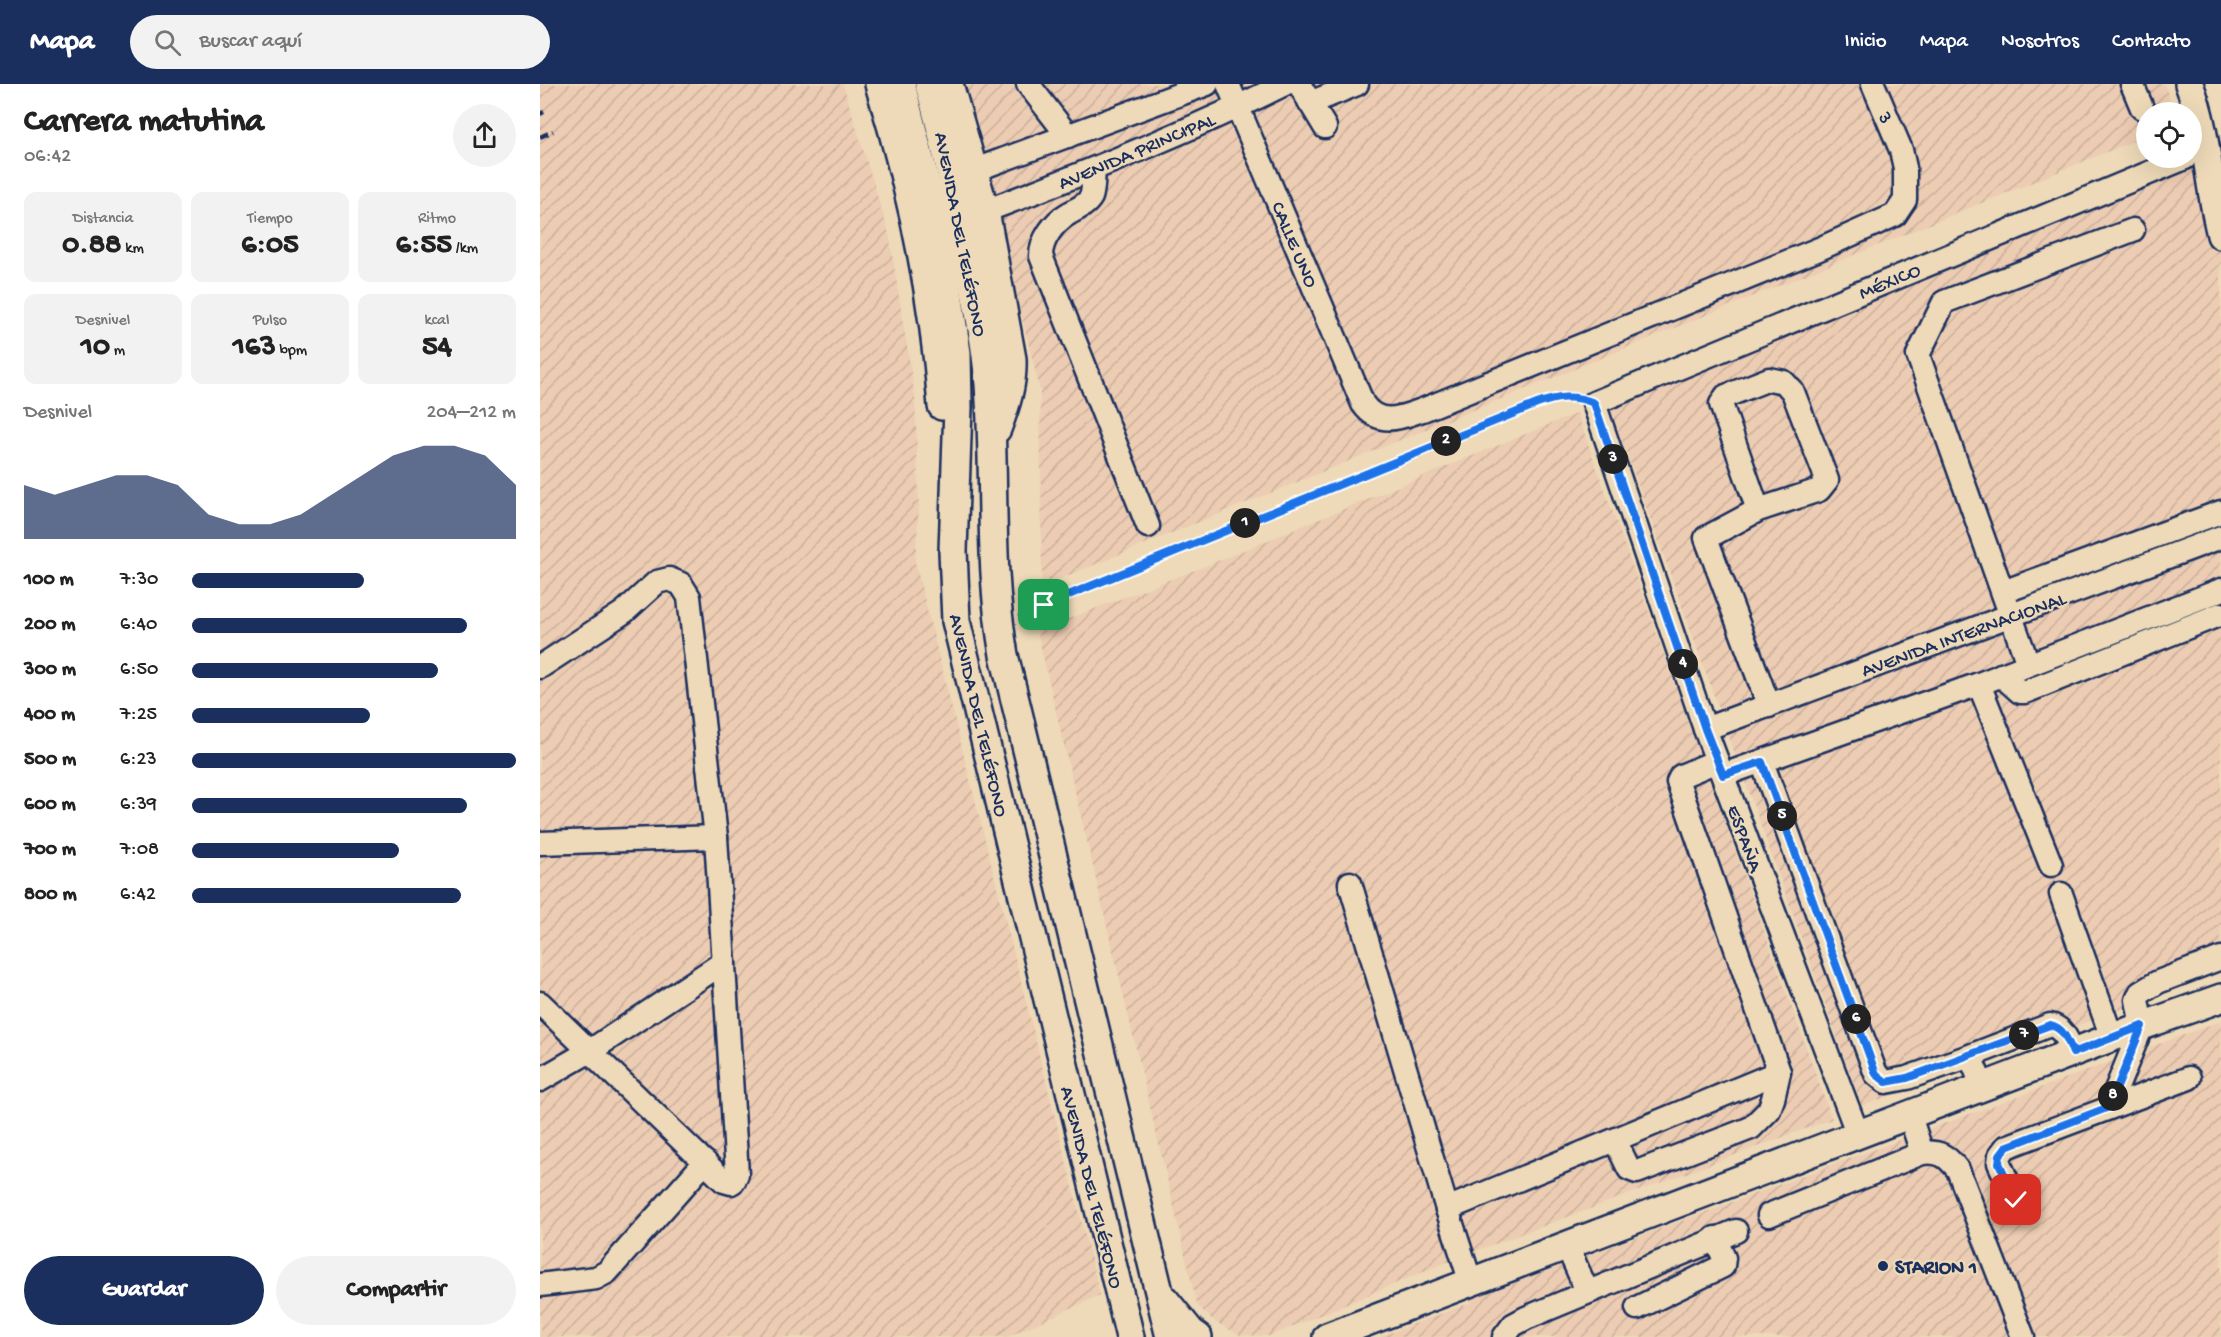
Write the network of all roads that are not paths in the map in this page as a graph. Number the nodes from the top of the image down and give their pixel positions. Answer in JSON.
{"nodes":[{"id":1,"x":879,"y":84,"type":"edge"},
{"id":2,"x":901,"y":84,"type":"edge"},
{"id":3,"x":929,"y":84,"type":"edge"},
{"id":4,"x":949,"y":84,"type":"edge"},
{"id":5,"x":1028,"y":84,"type":"edge"},
{"id":6,"x":1207,"y":84,"type":"edge"},
{"id":7,"x":1228,"y":84,"type":"edge"},
{"id":8,"x":1285,"y":84,"type":"edge"},
{"id":9,"x":1357,"y":84,"type":"edge"},
{"id":10,"x":1873,"y":84,"type":"edge"},
{"id":11,"x":2132,"y":84,"type":"edge"},
{"id":12,"x":2189,"y":84,"type":"edge"},
{"id":13,"x":1305,"y":94,"type":"edge"},
{"id":14,"x":2140,"y":102,"type":"edge"},
{"id":15,"x":2195,"y":102,"type":"edge"},
{"id":16,"x":1238,"y":107,"type":"junction"},
{"id":17,"x":1325,"y":127,"type":"dead end"},
{"id":18,"x":1068,"y":136,"type":"junction"},
{"id":19,"x":2202,"y":155,"type":"edge"},
{"id":20,"x":2160,"y":168,"type":"edge"},
{"id":21,"x":1094,"y":169,"type":"junction"},
{"id":22,"x":975,"y":170,"type":"junction"},
{"id":23,"x":985,"y":211,"type":"junction"},
{"id":24,"x":2133,"y":230,"type":"dead end"},
{"id":25,"x":2221,"y":235,"type":"edge"},
{"id":26,"x":1594,"y":403,"type":"joint"},
{"id":27,"x":1363,"y":404,"type":"joint"},
{"id":28,"x":992,"y":441,"type":"junction"},
{"id":29,"x":956,"y":476,"type":"junction"},
{"id":30,"x":1758,"y":510,"type":"junction"},
{"id":31,"x":2221,"y":512,"type":"edge"},
{"id":32,"x":1148,"y":526,"type":"dead end"},
{"id":33,"x":2221,"y":537,"type":"edge"},
{"id":34,"x":2221,"y":590,"type":"edge"},
{"id":35,"x":2002,"y":592,"type":"junction"},
{"id":36,"x":2221,"y":614,"type":"edge"},
{"id":37,"x":2010,"y":615,"type":"junction"},
{"id":38,"x":2028,"y":664,"type":"junction"},
{"id":39,"x":540,"y":667,"type":"edge"},
{"id":40,"x":2001,"y":675,"type":"junction"},
{"id":41,"x":1979,"y":684,"type":"junction"},
{"id":42,"x":1769,"y":706,"type":"junction"},
{"id":43,"x":1705,"y":729,"type":"junction"},
{"id":44,"x":1762,"y":762,"type":"junction"},
{"id":45,"x":1720,"y":768,"type":"junction"},
{"id":46,"x":717,"y":837,"type":"junction"},
{"id":47,"x":540,"y":843,"type":"edge"},
{"id":48,"x":2051,"y":865,"type":"dead end"},
{"id":49,"x":1350,"y":883,"type":"dead end"},
{"id":50,"x":2061,"y":894,"type":"dead end"},
{"id":51,"x":2221,"y":958,"type":"edge"},
{"id":52,"x":724,"y":962,"type":"junction"},
{"id":53,"x":2221,"y":998,"type":"edge"},
{"id":54,"x":540,"y":1003,"type":"edge"},
{"id":55,"x":2142,"y":1026,"type":"junction"},
{"id":56,"x":2112,"y":1038,"type":"junction"},
{"id":57,"x":590,"y":1051,"type":"junction"},
{"id":58,"x":2073,"y":1053,"type":"junction"},
{"id":59,"x":1967,"y":1057,"type":"junction"},
{"id":60,"x":1779,"y":1072,"type":"junction"},
{"id":61,"x":2189,"y":1078,"type":"dead end"},
{"id":62,"x":540,"y":1080,"type":"edge"},
{"id":63,"x":1983,"y":1088,"type":"junction"},
{"id":64,"x":2109,"y":1107,"type":"junction"},
{"id":65,"x":1910,"y":1116,"type":"junction"},
{"id":66,"x":1858,"y":1135,"type":"junction"},
{"id":67,"x":1616,"y":1140,"type":"junction"},
{"id":68,"x":1923,"y":1153,"type":"junction"},
{"id":69,"x":705,"y":1162,"type":"junction"},
{"id":70,"x":2016,"y":1200,"type":"dead end"},
{"id":71,"x":1447,"y":1209,"type":"junction"},
{"id":72,"x":1769,"y":1215,"type":"dead end"},
{"id":73,"x":1567,"y":1246,"type":"junction"},
{"id":74,"x":1472,"y":1283,"type":"junction"},
{"id":75,"x":540,"y":1285,"type":"edge"},
{"id":76,"x":1587,"y":1291,"type":"junction"},
{"id":77,"x":1159,"y":1293,"type":"junction"},
{"id":78,"x":1637,"y":1308,"type":"dead end"},
{"id":79,"x":1130,"y":1337,"type":"edge"},
{"id":80,"x":1170,"y":1337,"type":"edge"},
{"id":81,"x":1198,"y":1337,"type":"edge"},
{"id":82,"x":1327,"y":1337,"type":"edge"},
{"id":83,"x":1504,"y":1337,"type":"edge"},
{"id":84,"x":2024,"y":1337,"type":"edge"}],
"edges":[{"from":1,"to":29,"type":"main road"},
{"from":2,"to":29,"type":"main road","name":"AVENIDA DEL TELÉFONO"},
{"from":3,"to":28,"type":"main road","name":"AVENIDA DEL TELÉFONO"},
{"from":4,"to":22,"type":"main road"},
{"from":5,"to":18,"type":"street"},
{"from":6,"to":18,"type":"street","name":"AVENIDA PRINCIPAL"},
{"from":7,"to":16,"type":"street","name":"CALLE UNO"},
{"from":8,"to":16,"type":"street","name":"AVENIDA PRINCIPAL"},
{"from":9,"to":13,"type":"street"},
{"from":10,"to":27,"type":"street","name":"3"},
{"from":11,"to":14,"type":"street"},
{"from":12,"to":15,"type":"main road"},
{"from":13,"to":17,"type":"street"},
{"from":16,"to":21,"type":"street","name":"AVENIDA PRINCIPAL"},
{"from":16,"to":27,"type":"street","name":"CALLE UNO"},
{"from":18,"to":22,"type":"street","name":"AVENIDA PRINCIPAL"},
{"from":19,"to":25,"type":"main road"},
{"from":20,"to":26,"type":"street","name":"MÉXICO"},
{"from":21,"to":23,"type":"street","name":"AVENIDA PRINCIPAL"},
{"from":21,"to":32,"type":"street"},
{"from":22,"to":23,"type":"main road"},
{"from":23,"to":28,"type":"main road"},
{"from":24,"to":35,"type":"street"},
{"from":26,"to":43,"type":"street","name":"ESPAÑA"},
{"from":28,"to":77,"type":"main road","name":"AVENIDA DEL TELÉFONO"},
{"from":29,"to":79,"type":"main road","name":"AVENIDA DEL TELÉFONO"},
{"from":30,"to":30,"type":"street"},
{"from":30,"to":42,"type":"street"},
{"from":31,"to":35,"type":"street"},
{"from":33,"to":37,"type":"street","name":"AVENIDA INTERNACIONAL"},
{"from":34,"to":38,"type":"street"},
{"from":35,"to":37,"type":"street"},
{"from":36,"to":40,"type":"street"},
{"from":37,"to":38,"type":"street"},
{"from":37,"to":42,"type":"street","name":"AVENIDA INTERNACIONAL"},
{"from":38,"to":40,"type":"street"},
{"from":39,"to":46,"type":"street"},
{"from":40,"to":41,"type":"street"},
{"from":41,"to":44,"type":"street"},
{"from":41,"to":48,"type":"street"},
{"from":42,"to":43,"type":"street","name":"AVENIDA INTERNACIONAL"},
{"from":43,"to":45,"type":"street","name":"ESPAÑA"},
{"from":44,"to":45,"type":"street"},
{"from":44,"to":59,"type":"street"},
{"from":45,"to":60,"type":"street"},
{"from":45,"to":66,"type":"street","name":"ESPAÑA"},
{"from":46,"to":47,"type":"street"},
{"from":46,"to":52,"type":"street"},
{"from":49,"to":71,"type":"street"},
{"from":50,"to":56,"type":"street"},
{"from":51,"to":55,"type":"street"},
{"from":52,"to":57,"type":"street"},
{"from":52,"to":69,"type":"street"},
{"from":53,"to":55,"type":"main road"},
{"from":54,"to":57,"type":"street"},
{"from":55,"to":56,"type":"main road"},
{"from":55,"to":64,"type":"street"},
{"from":56,"to":58,"type":"main road"},
{"from":57,"to":62,"type":"street"},
{"from":57,"to":69,"type":"street"},
{"from":58,"to":59,"type":"street"},
{"from":58,"to":63,"type":"main road"},
{"from":59,"to":63,"type":"street"},
{"from":60,"to":67,"type":"street"},
{"from":60,"to":67,"type":"street"},
{"from":61,"to":64,"type":"street"},
{"from":63,"to":65,"type":"main road"},
{"from":64,"to":70,"type":"street"},
{"from":65,"to":66,"type":"main road"},
{"from":65,"to":68,"type":"street"},
{"from":66,"to":73,"type":"main road"},
{"from":67,"to":71,"type":"street"},
{"from":68,"to":72,"type":"street"},
{"from":68,"to":84,"type":"street"},
{"from":69,"to":75,"type":"street"},
{"from":71,"to":74,"type":"street"},
{"from":73,"to":74,"type":"main road"},
{"from":73,"to":76,"type":"street"},
{"from":74,"to":82,"type":"main road"},
{"from":76,"to":78,"type":"street"},
{"from":76,"to":83,"type":"street"},
{"from":77,"to":80,"type":"main road","name":"AVENIDA DEL TELÉFONO"},
{"from":77,"to":81,"type":"main road"}]}
